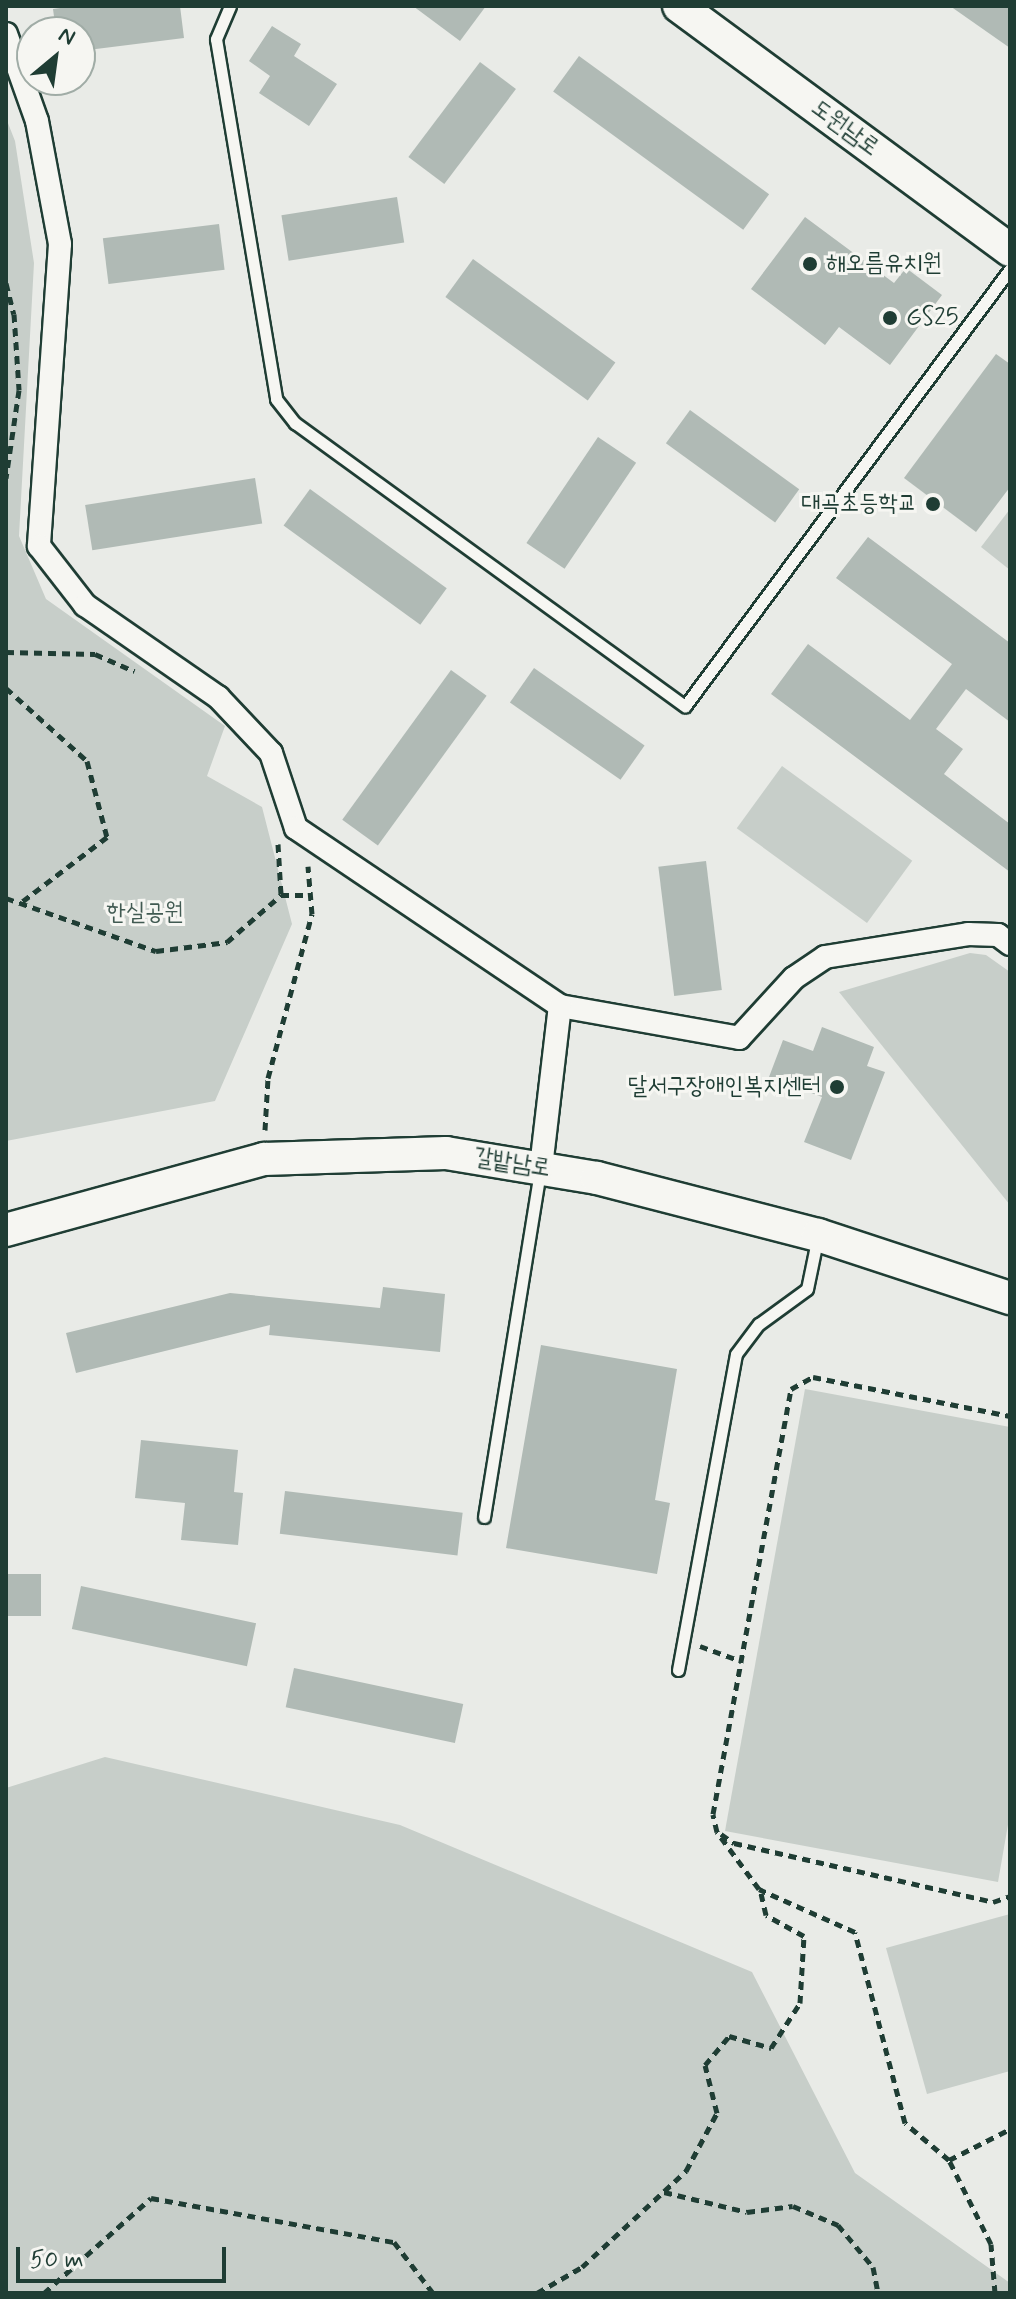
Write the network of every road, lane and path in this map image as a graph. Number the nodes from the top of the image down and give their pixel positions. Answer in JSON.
{"nodes":[{"id":1,"x":230,"y":6,"type":"edge"},
{"id":2,"x":679,"y":6,"type":"edge"},
{"id":3,"x":6,"y":34,"type":"edge"},
{"id":4,"x":1010,"y":250,"type":"edge"},
{"id":5,"x":1010,"y":269,"type":"edge"},
{"id":6,"x":6,"y":283,"type":"edge"},
{"id":7,"x":6,"y":478,"type":"edge"},
{"id":8,"x":6,"y":652,"type":"edge"},
{"id":9,"x":147,"y":677,"type":"dead end"},
{"id":10,"x":6,"y":688,"type":"edge"},
{"id":11,"x":304,"y":833,"type":"junction"},
{"id":12,"x":277,"y":838,"type":"dead end"},
{"id":13,"x":281,"y":895,"type":"junction"},
{"id":14,"x":312,"y":895,"type":"junction"},
{"id":15,"x":6,"y":898,"type":"edge"},
{"id":16,"x":18,"y":904,"type":"junction"},
{"id":17,"x":1010,"y":944,"type":"edge"},
{"id":18,"x":560,"y":1006,"type":"junction"},
{"id":19,"x":264,"y":1159,"type":"junction"},
{"id":20,"x":541,"y":1167,"type":"junction"},
{"id":21,"x":6,"y":1230,"type":"edge"},
{"id":22,"x":818,"y":1235,"type":"junction"},
{"id":23,"x":1010,"y":1298,"type":"edge"},
{"id":24,"x":1010,"y":1416,"type":"edge"},
{"id":25,"x":484,"y":1517,"type":"dead end"},
{"id":26,"x":718,"y":1652,"type":"dead end"},
{"id":27,"x":741,"y":1661,"type":"junction"},
{"id":28,"x":678,"y":1670,"type":"dead end"},
{"id":29,"x":717,"y":1832,"type":"junction"},
{"id":30,"x":759,"y":1889,"type":"junction"},
{"id":31,"x":1010,"y":1896,"type":"edge"},
{"id":32,"x":1010,"y":2129,"type":"edge"},
{"id":33,"x":949,"y":2160,"type":"junction"},
{"id":34,"x":663,"y":2192,"type":"junction"},
{"id":35,"x":44,"y":2293,"type":"edge"},
{"id":36,"x":433,"y":2293,"type":"edge"},
{"id":37,"x":537,"y":2293,"type":"edge"},
{"id":38,"x":878,"y":2293,"type":"edge"},
{"id":39,"x":995,"y":2293,"type":"edge"}],
"edges":[{"from":1,"to":5,"type":"lane"},
{"from":2,"to":4,"type":"main road","name":"도원남로"},
{"from":3,"to":11,"type":"street"},
{"from":6,"to":7,"type":"path"},
{"from":8,"to":9,"type":"path"},
{"from":10,"to":16,"type":"path"},
{"from":11,"to":14,"type":"path"},
{"from":11,"to":18,"type":"street"},
{"from":12,"to":13,"type":"path"},
{"from":13,"to":14,"type":"path"},
{"from":13,"to":16,"type":"path"},
{"from":14,"to":19,"type":"path"},
{"from":15,"to":16,"type":"path"},
{"from":17,"to":18,"type":"street"},
{"from":18,"to":20,"type":"street"},
{"from":19,"to":20,"type":"main road","name":"갈밭남로"},
{"from":19,"to":21,"type":"main road","name":"갈밭남로"},
{"from":20,"to":22,"type":"main road","name":"갈밭남로"},
{"from":20,"to":25,"type":"lane"},
{"from":22,"to":23,"type":"main road","name":"갈밭남로"},
{"from":22,"to":28,"type":"lane"},
{"from":24,"to":27,"type":"path"},
{"from":26,"to":27,"type":"path"},
{"from":27,"to":29,"type":"path"},
{"from":29,"to":30,"type":"path"},
{"from":29,"to":31,"type":"path"},
{"from":30,"to":33,"type":"path"},
{"from":30,"to":34,"type":"path"},
{"from":32,"to":33,"type":"path"},
{"from":33,"to":39,"type":"path"},
{"from":34,"to":37,"type":"path"},
{"from":34,"to":38,"type":"path"},
{"from":35,"to":36,"type":"path"}]}
